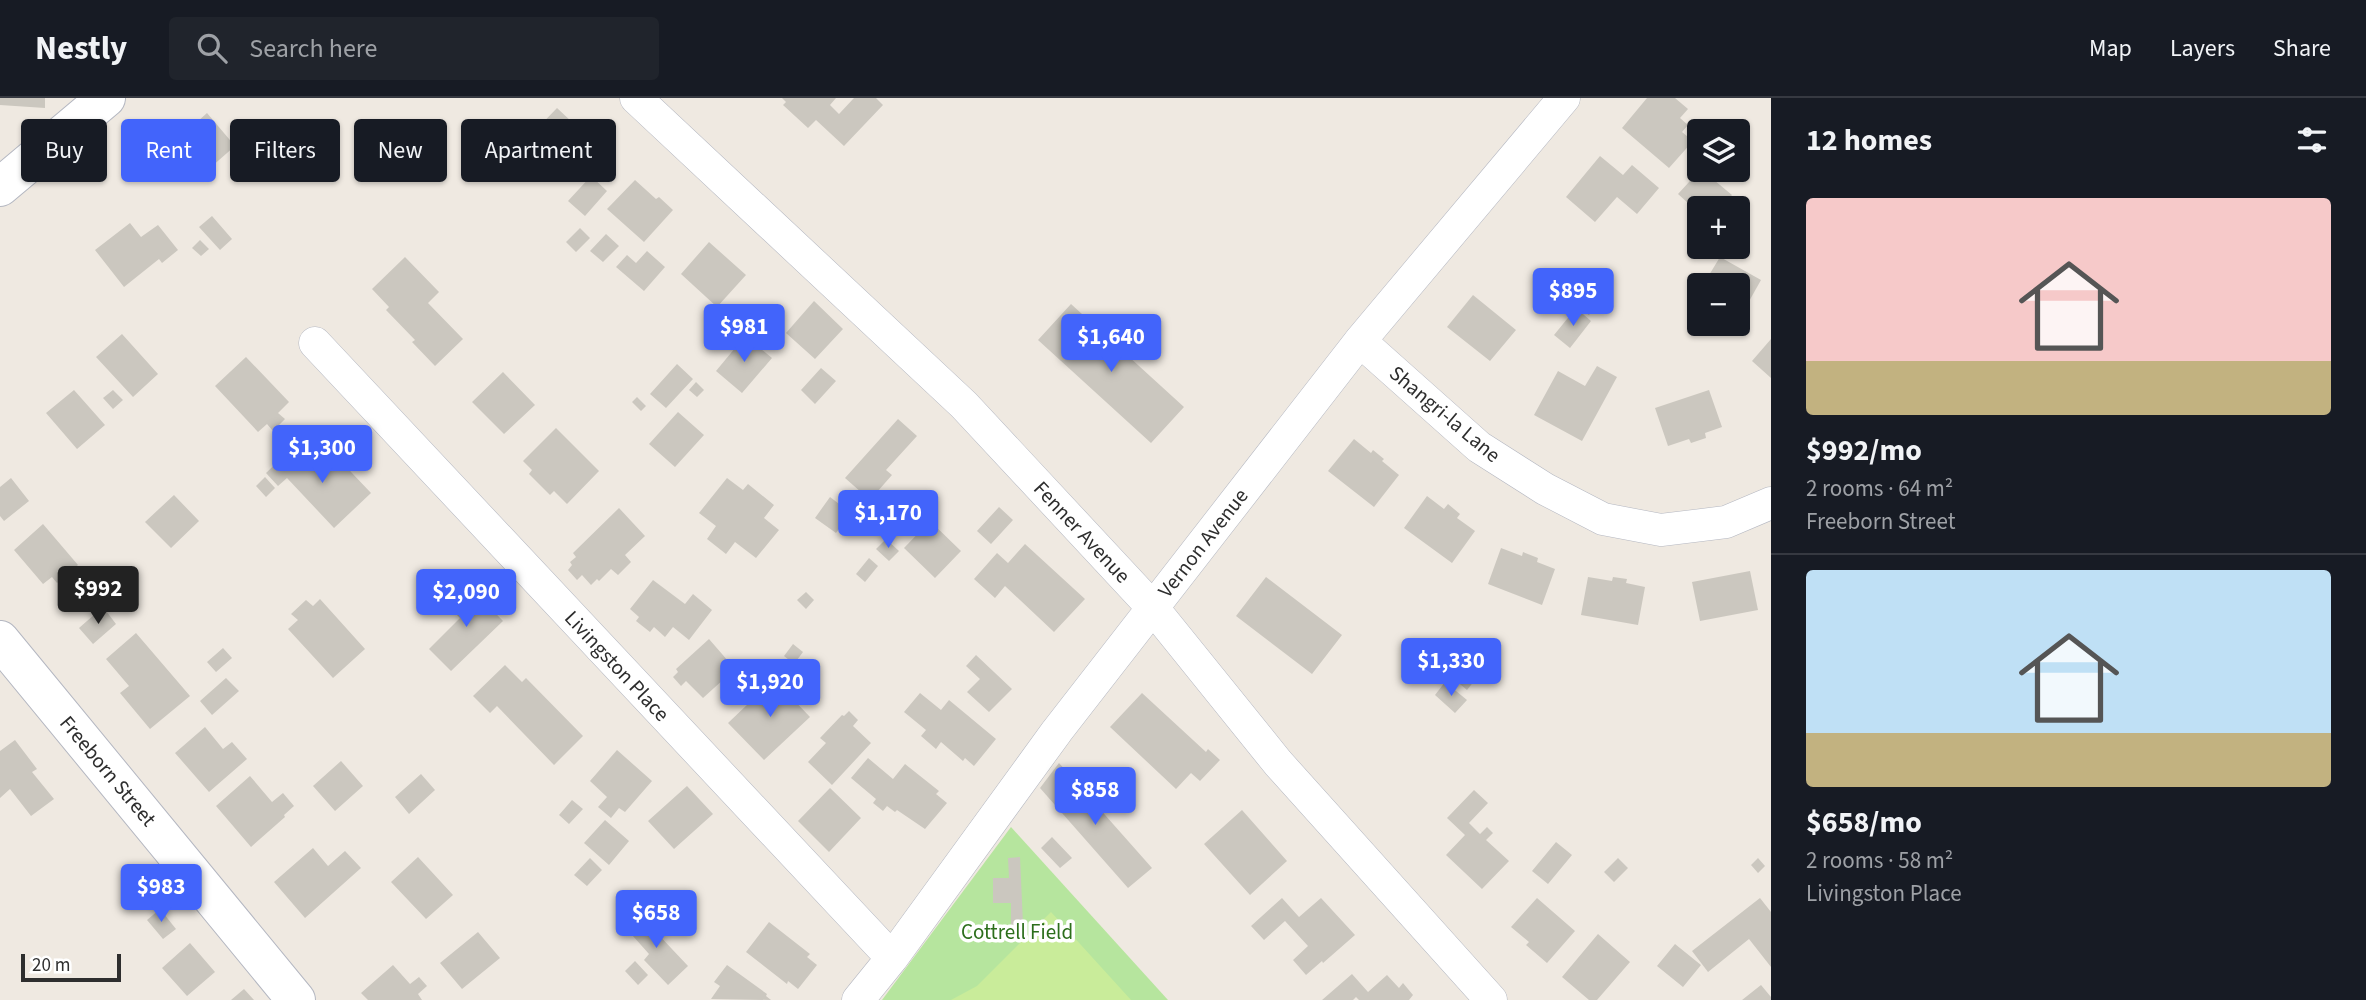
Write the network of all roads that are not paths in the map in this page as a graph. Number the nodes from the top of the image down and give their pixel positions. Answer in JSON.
{"nodes":[{"id":1,"x":106,"y":98,"type":"edge"},
{"id":2,"x":636,"y":98,"type":"edge"},
{"id":3,"x":1564,"y":98,"type":"edge"},
{"id":4,"x":0,"y":187,"type":"edge"},
{"id":5,"x":1360,"y":341,"type":"junction"},
{"id":6,"x":314,"y":343,"type":"dead end"},
{"id":7,"x":1771,"y":503,"type":"edge"},
{"id":8,"x":1153,"y":608,"type":"junction"},
{"id":9,"x":0,"y":640,"type":"edge"},
{"id":10,"x":892,"y":958,"type":"junction"},
{"id":11,"x":296,"y":1000,"type":"edge"},
{"id":12,"x":858,"y":1000,"type":"edge"},
{"id":13,"x":1491,"y":1000,"type":"edge"}],
"edges":[{"from":1,"to":4,"type":"street"},
{"from":2,"to":8,"type":"street","name":"Fenner Avenue"},
{"from":3,"to":5,"type":"street","name":"Vernon Avenue"},
{"from":5,"to":7,"type":"street","name":"Shangri-la Lane"},
{"from":5,"to":8,"type":"street","name":"Vernon Avenue"},
{"from":6,"to":10,"type":"street","name":"Livingston Place"},
{"from":8,"to":10,"type":"street","name":"Vernon Avenue"},
{"from":8,"to":13,"type":"street","name":"Fenner Avenue"},
{"from":9,"to":11,"type":"street","name":"Freeborn Street"},
{"from":10,"to":12,"type":"street","name":"Vernon Avenue"}]}
